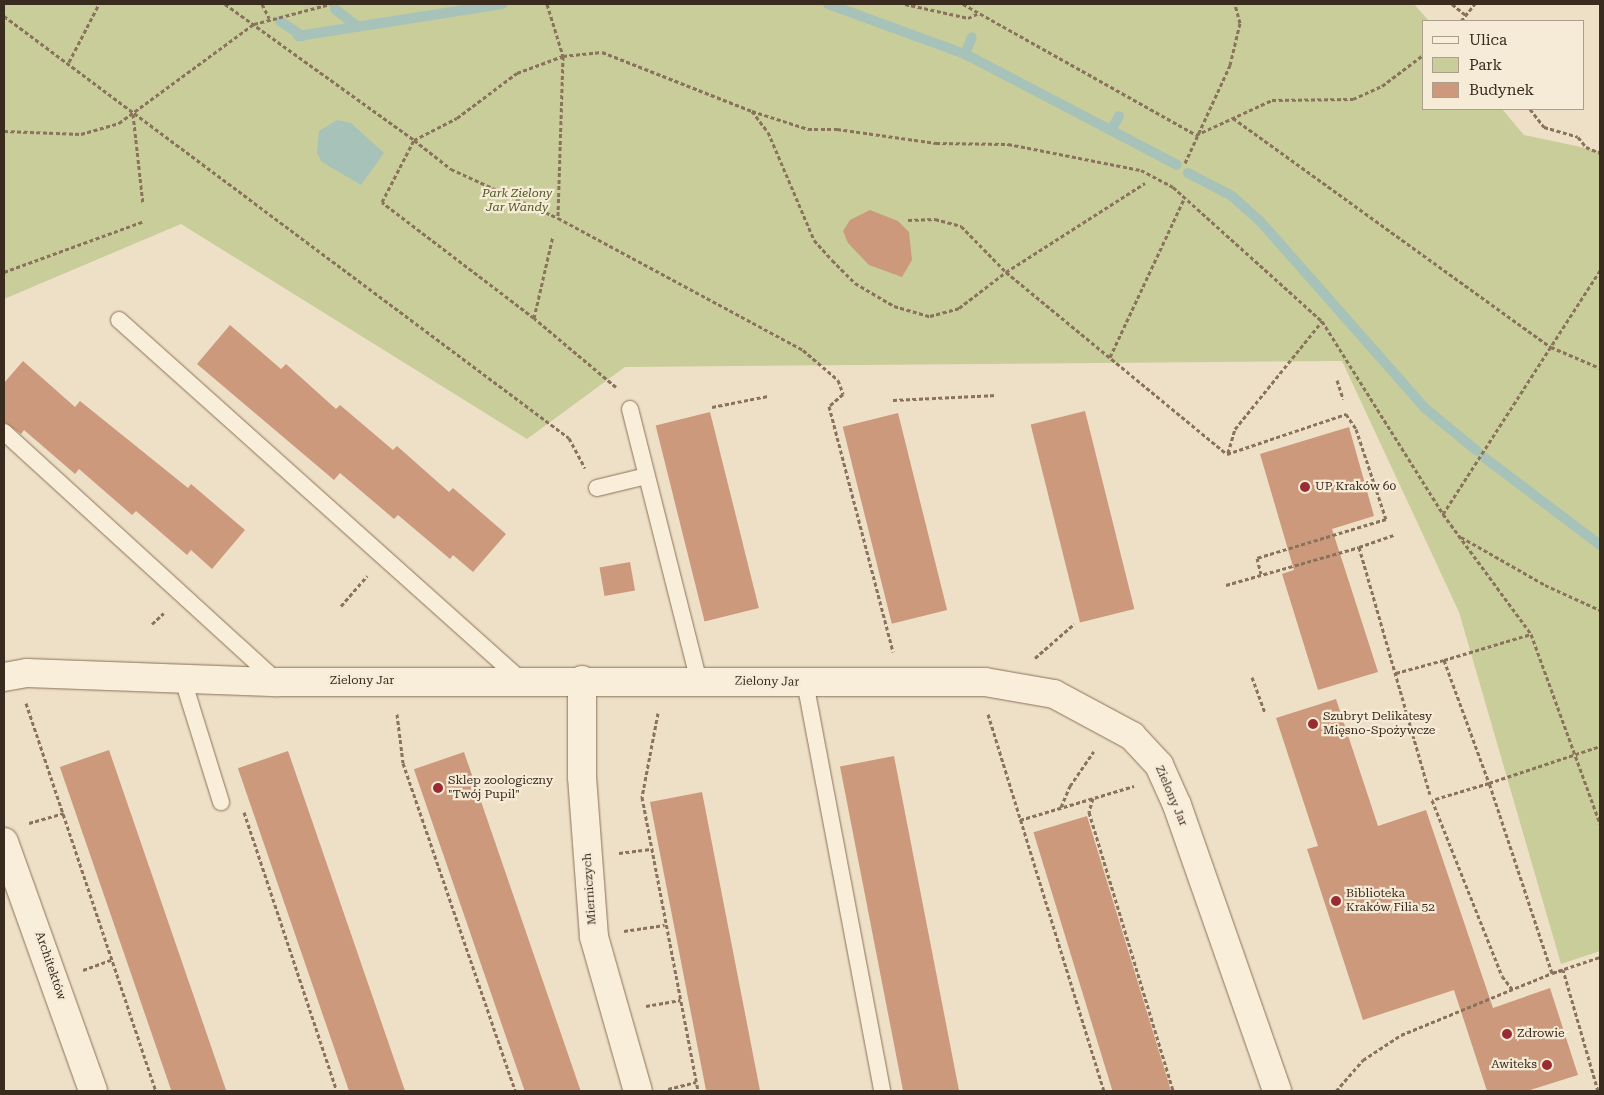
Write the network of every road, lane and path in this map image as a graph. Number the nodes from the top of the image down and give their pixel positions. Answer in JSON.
{"nodes":[{"id":1,"x":99,"y":4,"type":"edge"},
{"id":2,"x":225,"y":4,"type":"edge"},
{"id":3,"x":262,"y":4,"type":"edge"},
{"id":4,"x":330,"y":4,"type":"edge"},
{"id":5,"x":547,"y":4,"type":"edge"},
{"id":6,"x":906,"y":4,"type":"edge"},
{"id":7,"x":963,"y":4,"type":"edge"},
{"id":8,"x":1235,"y":4,"type":"edge"},
{"id":9,"x":1452,"y":4,"type":"edge"},
{"id":10,"x":1475,"y":4,"type":"edge"},
{"id":11,"x":977,"y":14,"type":"junction"},
{"id":12,"x":4,"y":16,"type":"edge"},
{"id":13,"x":1467,"y":16,"type":"junction"},
{"id":14,"x":269,"y":18,"type":"junction"},
{"id":15,"x":1462,"y":20,"type":"edge"},
{"id":16,"x":254,"y":24,"type":"junction"},
{"id":17,"x":564,"y":56,"type":"junction"},
{"id":18,"x":1422,"y":56,"type":"edge"},
{"id":19,"x":69,"y":62,"type":"junction"},
{"id":20,"x":1531,"y":110,"type":"edge"},
{"id":21,"x":752,"y":111,"type":"junction"},
{"id":22,"x":133,"y":114,"type":"junction"},
{"id":23,"x":1233,"y":118,"type":"junction"},
{"id":24,"x":4,"y":131,"type":"edge"},
{"id":25,"x":1196,"y":135,"type":"junction"},
{"id":26,"x":414,"y":140,"type":"junction"},
{"id":27,"x":1600,"y":153,"type":"edge"},
{"id":28,"x":1185,"y":163,"type":"dead end"},
{"id":29,"x":1145,"y":183,"type":"dead end"},
{"id":30,"x":1184,"y":197,"type":"junction"},
{"id":31,"x":143,"y":204,"type":"dead end"},
{"id":32,"x":558,"y":218,"type":"junction"},
{"id":33,"x":908,"y":220,"type":"dead end"},
{"id":34,"x":144,"y":221,"type":"dead end"},
{"id":35,"x":554,"y":236,"type":"dead end"},
{"id":36,"x":1600,"y":270,"type":"edge"},
{"id":37,"x":4,"y":272,"type":"edge"},
{"id":38,"x":1006,"y":272,"type":"junction"},
{"id":39,"x":534,"y":318,"type":"junction"},
{"id":40,"x":119,"y":320,"type":"dead end"},
{"id":41,"x":1322,"y":321,"type":"junction"},
{"id":42,"x":1551,"y":347,"type":"junction"},
{"id":43,"x":1110,"y":358,"type":"junction"},
{"id":44,"x":1600,"y":368,"type":"edge"},
{"id":45,"x":1337,"y":380,"type":"dead end"},
{"id":46,"x":997,"y":395,"type":"dead end"},
{"id":47,"x":768,"y":396,"type":"dead end"},
{"id":48,"x":1344,"y":399,"type":"dead end"},
{"id":49,"x":893,"y":400,"type":"dead end"},
{"id":50,"x":712,"y":408,"type":"dead end"},
{"id":51,"x":630,"y":409,"type":"joint"},
{"id":52,"x":4,"y":432,"type":"edge"},
{"id":53,"x":1227,"y":454,"type":"junction"},
{"id":54,"x":647,"y":476,"type":"junction"},
{"id":55,"x":597,"y":488,"type":"joint"},
{"id":56,"x":1443,"y":514,"type":"junction"},
{"id":57,"x":1394,"y":536,"type":"dead end"},
{"id":58,"x":1459,"y":536,"type":"junction"},
{"id":59,"x":1359,"y":547,"type":"junction"},
{"id":60,"x":383,"y":556,"type":"junction"},
{"id":61,"x":1261,"y":575,"type":"junction"},
{"id":62,"x":1226,"y":585,"type":"dead end"},
{"id":63,"x":341,"y":606,"type":"dead end"},
{"id":64,"x":1600,"y":610,"type":"edge"},
{"id":65,"x":1074,"y":624,"type":"dead end"},
{"id":66,"x":1530,"y":634,"type":"junction"},
{"id":67,"x":894,"y":654,"type":"dead end"},
{"id":68,"x":1444,"y":660,"type":"junction"},
{"id":69,"x":1029,"y":664,"type":"dead end"},
{"id":70,"x":1396,"y":673,"type":"junction"},
{"id":71,"x":4,"y":677,"type":"edge"},
{"id":72,"x":1252,"y":677,"type":"dead end"},
{"id":73,"x":183,"y":680,"type":"junction"},
{"id":74,"x":521,"y":680,"type":"junction"},
{"id":75,"x":582,"y":680,"type":"junction"},
{"id":76,"x":699,"y":681,"type":"junction"},
{"id":77,"x":278,"y":682,"type":"junction"},
{"id":78,"x":805,"y":682,"type":"junction"},
{"id":79,"x":24,"y":700,"type":"dead end"},
{"id":80,"x":397,"y":707,"type":"dead end"},
{"id":81,"x":659,"y":710,"type":"dead end"},
{"id":82,"x":987,"y":711,"type":"dead end"},
{"id":83,"x":1265,"y":713,"type":"dead end"},
{"id":84,"x":1097,"y":746,"type":"dead end"},
{"id":85,"x":1600,"y":746,"type":"edge"},
{"id":86,"x":1576,"y":756,"type":"junction"},
{"id":87,"x":1489,"y":783,"type":"junction"},
{"id":88,"x":1137,"y":785,"type":"dead end"},
{"id":89,"x":1430,"y":794,"type":"dead end"},
{"id":90,"x":1093,"y":798,"type":"junction"},
{"id":91,"x":221,"y":802,"type":"dead end"},
{"id":92,"x":1061,"y":807,"type":"junction"},
{"id":93,"x":243,"y":810,"type":"dead end"},
{"id":94,"x":64,"y":813,"type":"junction"},
{"id":95,"x":38,"y":820,"type":"dead end"},
{"id":96,"x":1020,"y":820,"type":"junction"},
{"id":97,"x":1600,"y":824,"type":"edge"},
{"id":98,"x":4,"y":842,"type":"edge"},
{"id":99,"x":651,"y":849,"type":"junction"},
{"id":100,"x":608,"y":854,"type":"dead end"},
{"id":101,"x":665,"y":925,"type":"junction"},
{"id":102,"x":617,"y":932,"type":"dead end"},
{"id":103,"x":1600,"y":957,"type":"edge"},
{"id":104,"x":113,"y":959,"type":"junction"},
{"id":105,"x":90,"y":968,"type":"dead end"},
{"id":106,"x":1552,"y":973,"type":"junction"},
{"id":107,"x":1512,"y":989,"type":"junction"},
{"id":108,"x":680,"y":1000,"type":"junction"},
{"id":109,"x":642,"y":1007,"type":"dead end"},
{"id":110,"x":696,"y":1082,"type":"junction"},
{"id":111,"x":93,"y":1091,"type":"edge"},
{"id":112,"x":156,"y":1091,"type":"edge"},
{"id":113,"x":337,"y":1091,"type":"edge"},
{"id":114,"x":516,"y":1091,"type":"edge"},
{"id":115,"x":638,"y":1091,"type":"edge"},
{"id":116,"x":660,"y":1091,"type":"edge"},
{"id":117,"x":698,"y":1091,"type":"edge"},
{"id":118,"x":882,"y":1091,"type":"edge"},
{"id":119,"x":1104,"y":1091,"type":"edge"},
{"id":120,"x":1173,"y":1091,"type":"edge"},
{"id":121,"x":1277,"y":1091,"type":"edge"},
{"id":122,"x":1336,"y":1091,"type":"edge"},
{"id":123,"x":1598,"y":1091,"type":"edge"}],
"edges":[{"from":1,"to":19,"type":"path"},
{"from":2,"to":16,"type":"path"},
{"from":3,"to":14,"type":"path"},
{"from":4,"to":14,"type":"path"},
{"from":5,"to":17,"type":"path"},
{"from":6,"to":11,"type":"path"},
{"from":7,"to":11,"type":"path"},
{"from":8,"to":25,"type":"path"},
{"from":9,"to":13,"type":"path"},
{"from":10,"to":13,"type":"path"},
{"from":11,"to":25,"type":"path"},
{"from":12,"to":19,"type":"path"},
{"from":13,"to":15,"type":"path"},
{"from":14,"to":16,"type":"path"},
{"from":16,"to":22,"type":"path"},
{"from":16,"to":26,"type":"path"},
{"from":17,"to":21,"type":"path"},
{"from":17,"to":26,"type":"path"},
{"from":17,"to":32,"type":"path"},
{"from":18,"to":23,"type":"path"},
{"from":19,"to":22,"type":"path"},
{"from":20,"to":27,"type":"path"},
{"from":21,"to":30,"type":"path"},
{"from":21,"to":38,"type":"path"},
{"from":22,"to":24,"type":"path"},
{"from":22,"to":31,"type":"path"},
{"from":22,"to":55,"type":"path"},
{"from":23,"to":25,"type":"path"},
{"from":23,"to":42,"type":"path"},
{"from":25,"to":28,"type":"path"},
{"from":26,"to":32,"type":"path"},
{"from":26,"to":39,"type":"path"},
{"from":29,"to":38,"type":"path"},
{"from":30,"to":41,"type":"path"},
{"from":30,"to":43,"type":"path"},
{"from":32,"to":67,"type":"path"},
{"from":33,"to":38,"type":"path"},
{"from":34,"to":37,"type":"path"},
{"from":35,"to":39,"type":"path"},
{"from":36,"to":42,"type":"path"},
{"from":38,"to":43,"type":"path"},
{"from":39,"to":51,"type":"path"},
{"from":40,"to":60,"type":"lane"},
{"from":41,"to":53,"type":"path"},
{"from":41,"to":56,"type":"path"},
{"from":42,"to":44,"type":"path"},
{"from":42,"to":56,"type":"path"},
{"from":43,"to":53,"type":"path"},
{"from":45,"to":48,"type":"path"},
{"from":46,"to":49,"type":"path"},
{"from":47,"to":50,"type":"path"},
{"from":51,"to":54,"type":"lane"},
{"from":52,"to":77,"type":"lane"},
{"from":53,"to":61,"type":"path"},
{"from":54,"to":55,"type":"lane"},
{"from":54,"to":76,"type":"lane"},
{"from":56,"to":58,"type":"path"},
{"from":57,"to":59,"type":"path"},
{"from":58,"to":64,"type":"path"},
{"from":58,"to":66,"type":"path"},
{"from":59,"to":61,"type":"path"},
{"from":59,"to":70,"type":"path"},
{"from":60,"to":63,"type":"path"},
{"from":60,"to":74,"type":"lane"},
{"from":61,"to":62,"type":"path"},
{"from":65,"to":69,"type":"path"},
{"from":66,"to":68,"type":"path"},
{"from":66,"to":86,"type":"path"},
{"from":68,"to":70,"type":"path"},
{"from":68,"to":87,"type":"path"},
{"from":70,"to":89,"type":"path"},
{"from":71,"to":73,"type":"street","name":"Zielony Jar"},
{"from":72,"to":83,"type":"path"},
{"from":73,"to":77,"type":"street","name":"Zielony Jar"},
{"from":73,"to":91,"type":"lane"},
{"from":74,"to":75,"type":"street","name":"Zielony Jar"},
{"from":74,"to":77,"type":"street","name":"Zielony Jar"},
{"from":75,"to":76,"type":"street","name":"Zielony Jar"},
{"from":75,"to":115,"type":"street","name":"Mierniczych"},
{"from":76,"to":78,"type":"street","name":"Zielony Jar"},
{"from":78,"to":118,"type":"lane"},
{"from":78,"to":121,"type":"street","name":"Zielony Jar"},
{"from":79,"to":94,"type":"path"},
{"from":80,"to":114,"type":"path"},
{"from":81,"to":99,"type":"path"},
{"from":82,"to":96,"type":"path"},
{"from":84,"to":92,"type":"path"},
{"from":85,"to":86,"type":"path"},
{"from":86,"to":87,"type":"path"},
{"from":86,"to":97,"type":"path"},
{"from":87,"to":106,"type":"path"},
{"from":87,"to":107,"type":"path"},
{"from":88,"to":90,"type":"path"},
{"from":90,"to":92,"type":"path"},
{"from":90,"to":120,"type":"path"},
{"from":92,"to":96,"type":"path"},
{"from":93,"to":113,"type":"path"},
{"from":94,"to":95,"type":"path"},
{"from":94,"to":104,"type":"path"},
{"from":96,"to":119,"type":"path"},
{"from":98,"to":111,"type":"street","name":"Architektów"},
{"from":99,"to":100,"type":"path"},
{"from":99,"to":101,"type":"path"},
{"from":101,"to":102,"type":"path"},
{"from":101,"to":108,"type":"path"},
{"from":103,"to":106,"type":"path"},
{"from":104,"to":105,"type":"path"},
{"from":104,"to":112,"type":"path"},
{"from":106,"to":107,"type":"path"},
{"from":106,"to":123,"type":"path"},
{"from":107,"to":122,"type":"path"},
{"from":108,"to":109,"type":"path"},
{"from":108,"to":110,"type":"path"},
{"from":110,"to":116,"type":"path"},
{"from":110,"to":117,"type":"path"}]}
